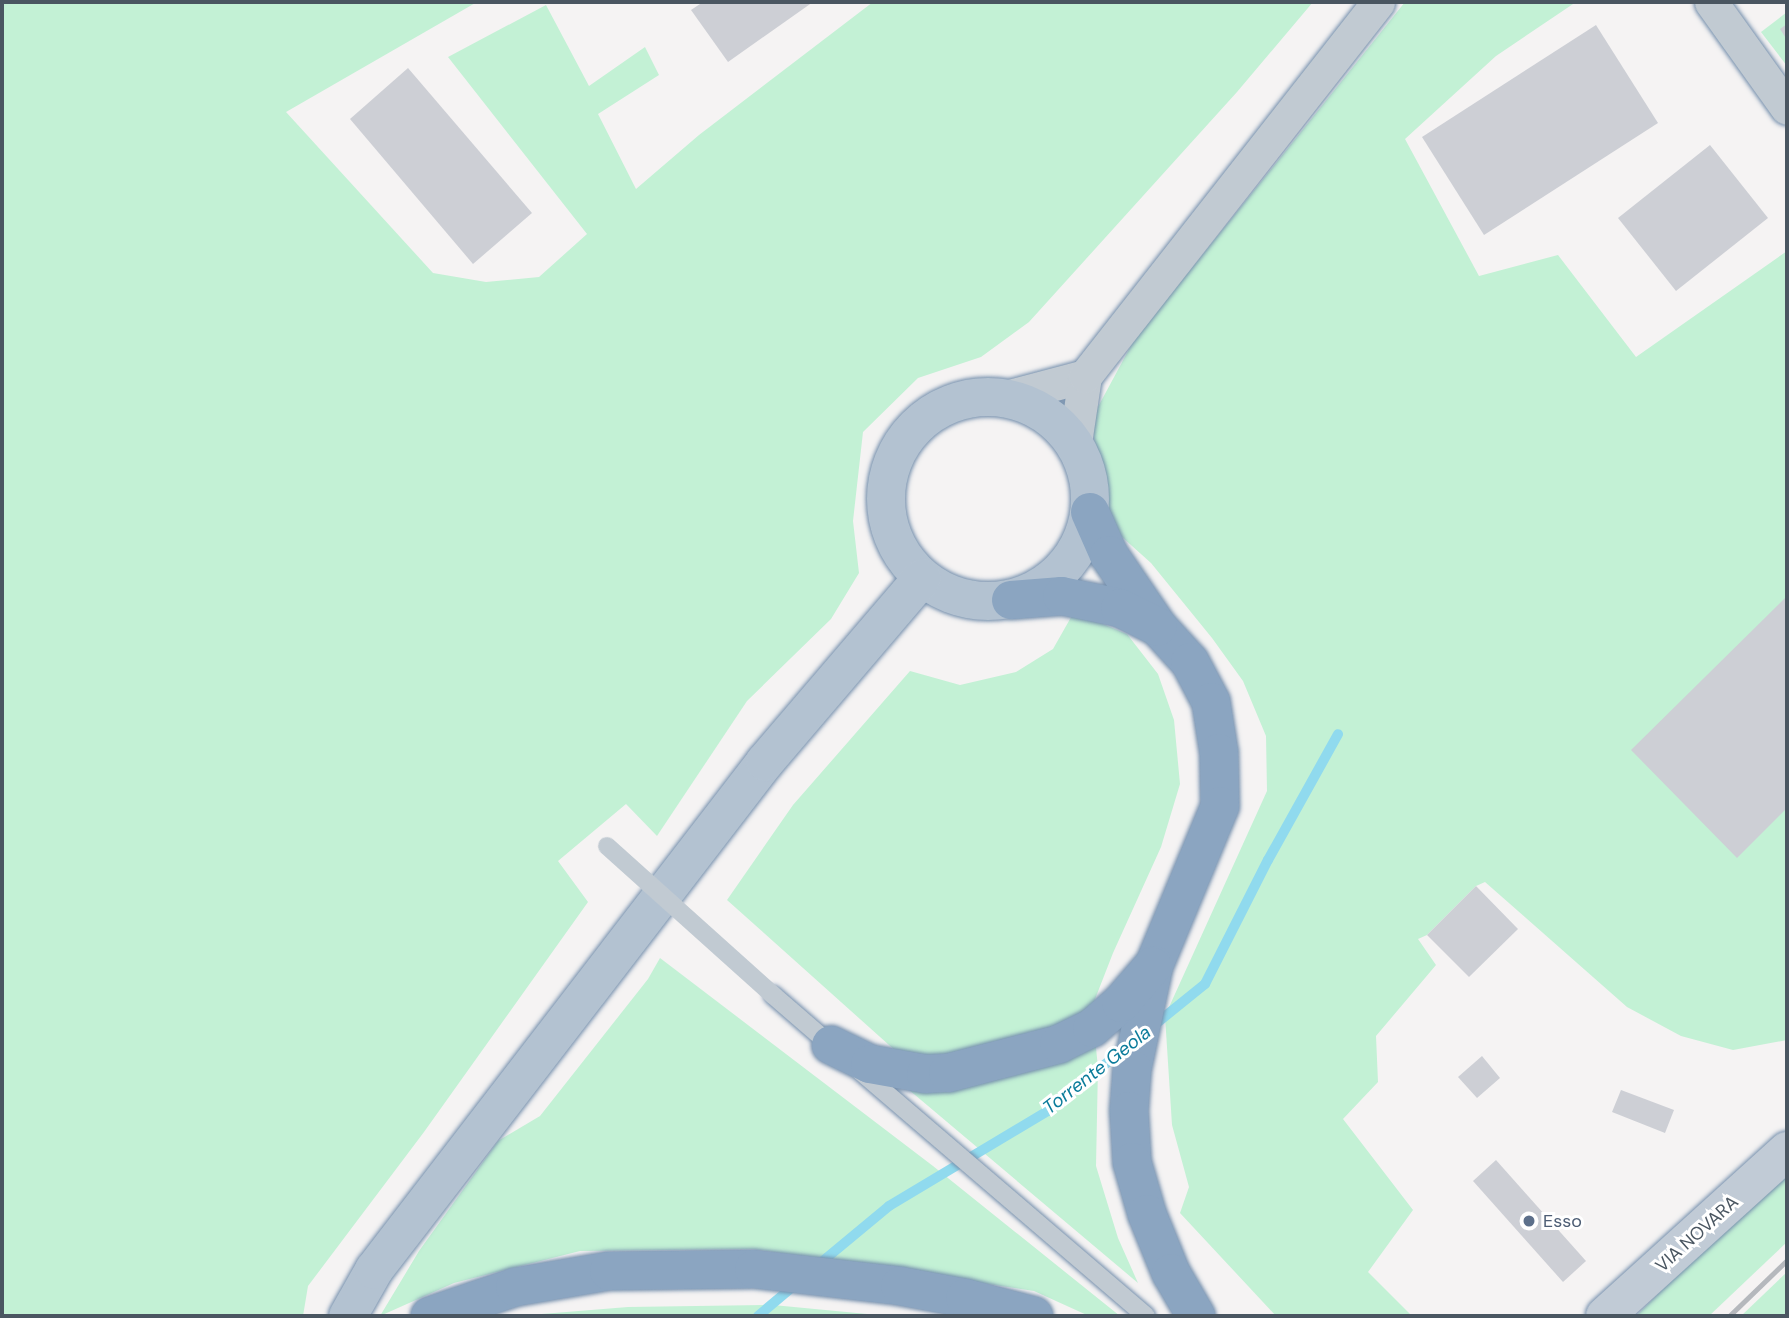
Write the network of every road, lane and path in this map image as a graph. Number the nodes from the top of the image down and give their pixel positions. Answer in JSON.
{"nodes":[{"id":1,"x":1378,"y":2,"type":"edge"},
{"id":2,"x":1711,"y":2,"type":"edge"},
{"id":3,"x":1787,"y":108,"type":"edge"},
{"id":4,"x":1085,"y":376,"type":"junction"},
{"id":5,"x":1006,"y":397,"type":"junction"},
{"id":6,"x":1075,"y":443,"type":"junction"},
{"id":7,"x":1090,"y":512,"type":"junction"},
{"id":8,"x":922,"y":578,"type":"junction"},
{"id":9,"x":1011,"y":600,"type":"junction"},
{"id":10,"x":1158,"y":627,"type":"junction"},
{"id":11,"x":607,"y":846,"type":"dead end"},
{"id":12,"x":1154,"y":965,"type":"junction"},
{"id":13,"x":831,"y":1045,"type":"junction"},
{"id":14,"x":1787,"y":1151,"type":"edge"},
{"id":15,"x":348,"y":1316,"type":"edge"},
{"id":16,"x":430,"y":1316,"type":"edge"},
{"id":17,"x":1034,"y":1316,"type":"edge"},
{"id":18,"x":1146,"y":1316,"type":"edge"},
{"id":19,"x":1196,"y":1316,"type":"edge"},
{"id":20,"x":1605,"y":1316,"type":"edge"}],
"edges":[{"from":1,"to":4,"type":"street"},
{"from":2,"to":3,"type":"street"},
{"from":4,"to":5,"type":"street"},
{"from":4,"to":6,"type":"street"},
{"from":5,"to":6,"type":"main road"},
{"from":5,"to":8,"type":"main road"},
{"from":6,"to":7,"type":"main road"},
{"from":7,"to":9,"type":"main road"},
{"from":7,"to":10,"type":"highway"},
{"from":8,"to":9,"type":"main road"},
{"from":8,"to":15,"type":"main road"},
{"from":9,"to":10,"type":"highway"},
{"from":10,"to":12,"type":"highway"},
{"from":11,"to":13,"type":"lane","bridge":true},
{"from":12,"to":13,"type":"highway"},
{"from":12,"to":19,"type":"highway"},
{"from":13,"to":18,"type":"lane"},
{"from":14,"to":20,"type":"main road","name":"VIA NOVARA"},
{"from":16,"to":17,"type":"highway"}]}
